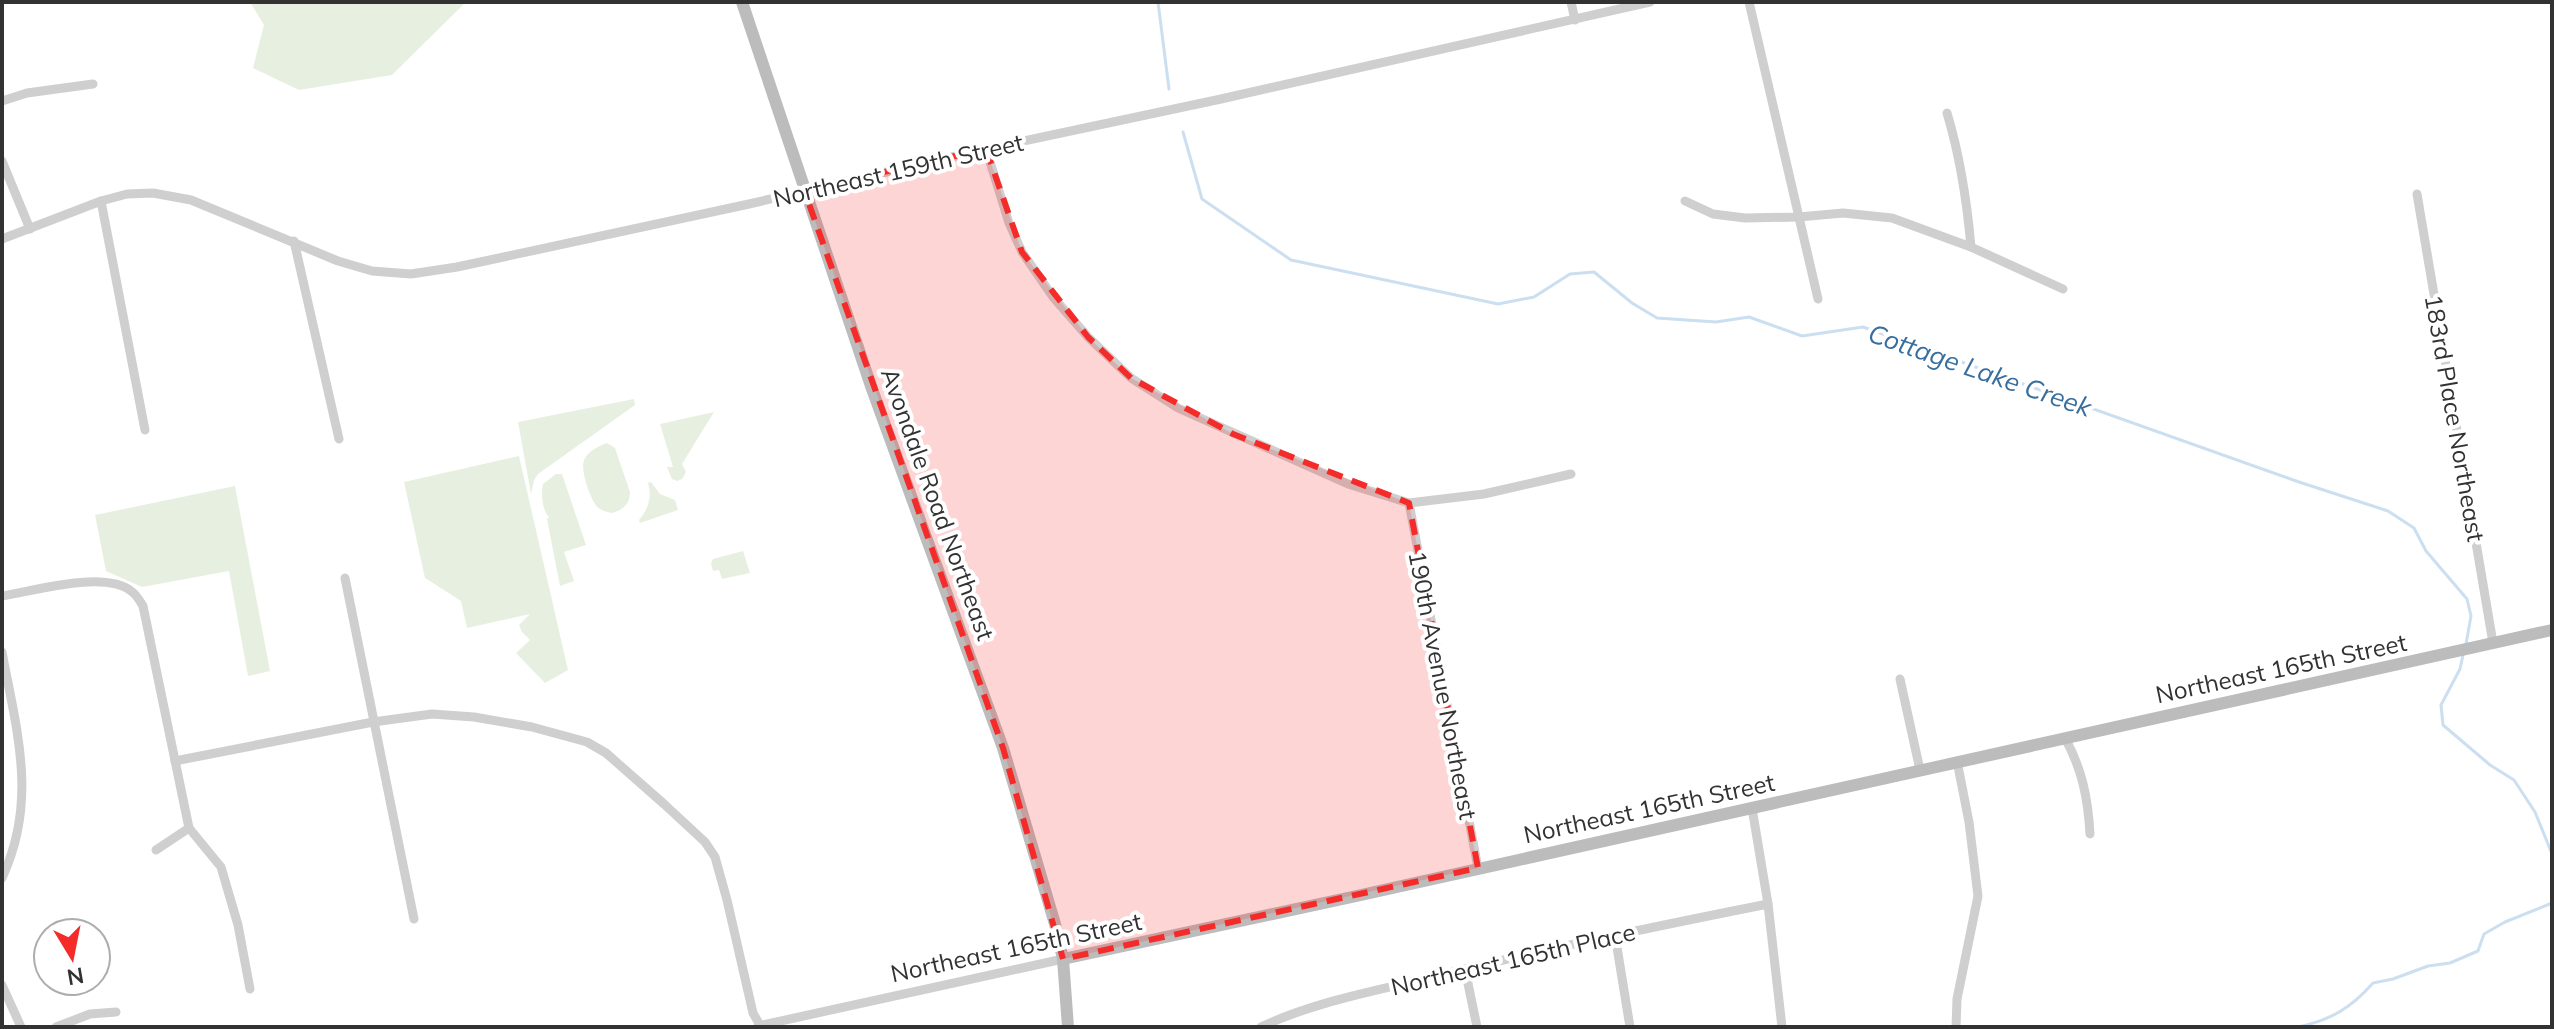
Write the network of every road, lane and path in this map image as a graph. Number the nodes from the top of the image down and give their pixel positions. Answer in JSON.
{"nodes":[{"id":1,"x":742,"y":2,"type":"edge"},
{"id":2,"x":1571,"y":2,"type":"edge"},
{"id":3,"x":1650,"y":2,"type":"edge"},
{"id":4,"x":1749,"y":2,"type":"edge"},
{"id":5,"x":1575,"y":20,"type":"junction"},
{"id":6,"x":93,"y":84,"type":"dead end"},
{"id":7,"x":2,"y":101,"type":"edge"},
{"id":8,"x":1947,"y":113,"type":"dead end"},
{"id":9,"x":986,"y":149,"type":"junction"},
{"id":10,"x":2,"y":161,"type":"edge"},
{"id":11,"x":804,"y":190,"type":"junction"},
{"id":12,"x":2417,"y":194,"type":"dead end"},
{"id":13,"x":101,"y":201,"type":"junction"},
{"id":14,"x":1685,"y":201,"type":"dead end"},
{"id":15,"x":1799,"y":217,"type":"junction"},
{"id":16,"x":30,"y":229,"type":"junction"},
{"id":17,"x":2,"y":239,"type":"edge"},
{"id":18,"x":294,"y":241,"type":"junction"},
{"id":19,"x":1971,"y":247,"type":"junction"},
{"id":20,"x":2063,"y":289,"type":"dead end"},
{"id":21,"x":1818,"y":299,"type":"dead end"},
{"id":22,"x":145,"y":430,"type":"dead end"},
{"id":23,"x":339,"y":439,"type":"dead end"},
{"id":24,"x":1571,"y":474,"type":"dead end"},
{"id":25,"x":1409,"y":503,"type":"junction"},
{"id":26,"x":345,"y":578,"type":"dead end"},
{"id":27,"x":2,"y":596,"type":"edge"},
{"id":28,"x":2552,"y":630,"type":"edge"},
{"id":29,"x":2493,"y":643,"type":"junction"},
{"id":30,"x":2,"y":652,"type":"edge"},
{"id":31,"x":1900,"y":679,"type":"dead end"},
{"id":32,"x":373,"y":722,"type":"junction"},
{"id":33,"x":2065,"y":738,"type":"junction"},
{"id":34,"x":175,"y":761,"type":"junction"},
{"id":35,"x":1957,"y":761,"type":"junction"},
{"id":36,"x":1920,"y":770,"type":"junction"},
{"id":37,"x":1752,"y":808,"type":"junction"},
{"id":38,"x":189,"y":828,"type":"junction"},
{"id":39,"x":2090,"y":834,"type":"dead end"},
{"id":40,"x":156,"y":850,"type":"dead end"},
{"id":41,"x":1478,"y":868,"type":"junction"},
{"id":42,"x":2,"y":878,"type":"edge"},
{"id":43,"x":1768,"y":904,"type":"junction"},
{"id":44,"x":414,"y":919,"type":"dead end"},
{"id":45,"x":1615,"y":935,"type":"junction"},
{"id":46,"x":1063,"y":959,"type":"junction"},
{"id":47,"x":1465,"y":969,"type":"junction"},
{"id":48,"x":2,"y":985,"type":"edge"},
{"id":49,"x":250,"y":989,"type":"dead end"},
{"id":50,"x":116,"y":1012,"type":"dead end"},
{"id":51,"x":21,"y":1027,"type":"edge"},
{"id":52,"x":56,"y":1027,"type":"edge"},
{"id":53,"x":758,"y":1027,"type":"edge"},
{"id":54,"x":1068,"y":1027,"type":"edge"},
{"id":55,"x":1261,"y":1027,"type":"edge"},
{"id":56,"x":1477,"y":1027,"type":"edge"},
{"id":57,"x":1630,"y":1027,"type":"edge"},
{"id":58,"x":1782,"y":1027,"type":"edge"},
{"id":59,"x":1956,"y":1027,"type":"edge"}],
"edges":[{"from":1,"to":11,"type":"street","name":"Avondale Road Northeast"},
{"from":2,"to":5,"type":"street"},
{"from":3,"to":5,"type":"street","name":"Northeast 159th Street"},
{"from":4,"to":15,"type":"street"},
{"from":5,"to":9,"type":"street","name":"Northeast 159th Street"},
{"from":6,"to":7,"type":"street"},
{"from":8,"to":19,"type":"street"},
{"from":9,"to":11,"type":"street","name":"Northeast 159th Street"},
{"from":9,"to":25,"type":"street"},
{"from":10,"to":16,"type":"street"},
{"from":11,"to":18,"type":"street","name":"Northeast 159th Street"},
{"from":11,"to":46,"type":"street","name":"Avondale Road Northeast"},
{"from":12,"to":29,"type":"street","name":"183rd Place Northeast"},
{"from":13,"to":16,"type":"street","name":"Northeast 159th Street"},
{"from":13,"to":18,"type":"street","name":"Northeast 159th Street"},
{"from":13,"to":22,"type":"street"},
{"from":14,"to":15,"type":"street"},
{"from":15,"to":19,"type":"street"},
{"from":15,"to":21,"type":"street"},
{"from":16,"to":17,"type":"street","name":"Northeast 159th Street"},
{"from":18,"to":23,"type":"street"},
{"from":19,"to":20,"type":"street"},
{"from":24,"to":25,"type":"street"},
{"from":25,"to":41,"type":"street","name":"190th Avenue Northeast"},
{"from":26,"to":32,"type":"street"},
{"from":27,"to":34,"type":"street"},
{"from":28,"to":29,"type":"street","name":"Northeast 165th Street"},
{"from":29,"to":33,"type":"street","name":"Northeast 165th Street"},
{"from":30,"to":42,"type":"street"},
{"from":31,"to":36,"type":"street"},
{"from":32,"to":34,"type":"street"},
{"from":32,"to":44,"type":"street"},
{"from":32,"to":53,"type":"street"},
{"from":33,"to":35,"type":"street","name":"Northeast 165th Street"},
{"from":33,"to":39,"type":"street"},
{"from":34,"to":38,"type":"street"},
{"from":35,"to":36,"type":"street","name":"Northeast 165th Street"},
{"from":35,"to":59,"type":"street"},
{"from":36,"to":37,"type":"street","name":"Northeast 165th Street"},
{"from":37,"to":41,"type":"street","name":"Northeast 165th Street"},
{"from":37,"to":43,"type":"street"},
{"from":38,"to":40,"type":"street"},
{"from":38,"to":49,"type":"street"},
{"from":41,"to":46,"type":"street","name":"Northeast 165th Street"},
{"from":43,"to":45,"type":"street","name":"Northeast 165th Place"},
{"from":43,"to":58,"type":"street"},
{"from":45,"to":47,"type":"street","name":"Northeast 165th Place"},
{"from":45,"to":57,"type":"street"},
{"from":46,"to":53,"type":"street","name":"Northeast 165th Street"},
{"from":46,"to":54,"type":"street","name":"Avondale Road Northeast"},
{"from":47,"to":55,"type":"street","name":"Northeast 165th Place"},
{"from":47,"to":56,"type":"street"},
{"from":48,"to":51,"type":"street"},
{"from":50,"to":52,"type":"street"}]}
